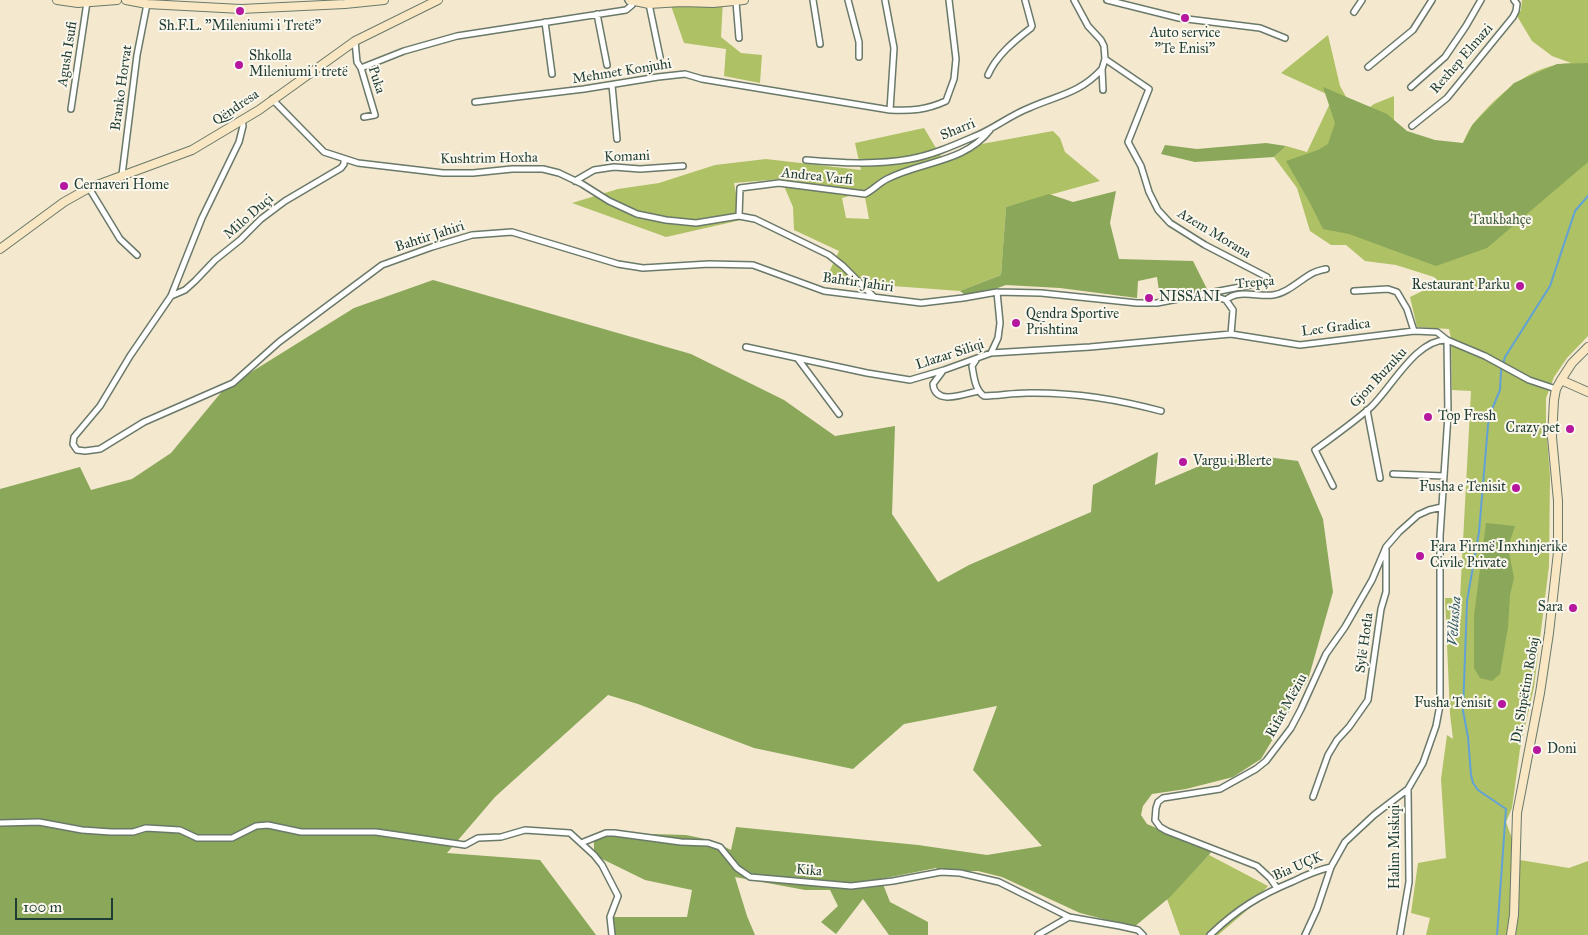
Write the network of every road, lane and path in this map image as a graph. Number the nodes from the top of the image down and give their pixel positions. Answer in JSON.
{"nodes":[{"id":1,"x":61,"y":0,"type":"edge"},
{"id":2,"x":117,"y":0,"type":"edge"},
{"id":3,"x":126,"y":0,"type":"edge"},
{"id":4,"x":384,"y":0,"type":"edge"},
{"id":5,"x":438,"y":0,"type":"edge"},
{"id":6,"x":629,"y":0,"type":"edge"},
{"id":7,"x":813,"y":0,"type":"edge"},
{"id":8,"x":848,"y":0,"type":"edge"},
{"id":9,"x":885,"y":0,"type":"edge"},
{"id":10,"x":949,"y":0,"type":"edge"},
{"id":11,"x":1025,"y":0,"type":"edge"},
{"id":12,"x":1074,"y":0,"type":"edge"},
{"id":13,"x":1107,"y":0,"type":"edge"},
{"id":14,"x":1362,"y":0,"type":"edge"},
{"id":15,"x":1432,"y":0,"type":"edge"},
{"id":16,"x":1481,"y":0,"type":"edge"},
{"id":17,"x":1514,"y":0,"type":"edge"},
{"id":18,"x":740,"y":1,"type":"edge"},
{"id":19,"x":79,"y":2,"type":"edge"},
{"id":20,"x":88,"y":2,"type":"junction"},
{"id":21,"x":345,"y":2,"type":"edge"},
{"id":22,"x":147,"y":4,"type":"junction"},
{"id":23,"x":261,"y":4,"type":"edge"},
{"id":24,"x":649,"y":4,"type":"junction"},
{"id":25,"x":1354,"y":12,"type":"dead end"},
{"id":26,"x":597,"y":14,"type":"junction"},
{"id":27,"x":544,"y":22,"type":"junction"},
{"id":28,"x":738,"y":38,"type":"dead end"},
{"id":29,"x":1285,"y":38,"type":"dead end"},
{"id":30,"x":355,"y":42,"type":"junction"},
{"id":31,"x":820,"y":44,"type":"dead end"},
{"id":32,"x":660,"y":57,"type":"dead end"},
{"id":33,"x":859,"y":57,"type":"dead end"},
{"id":34,"x":1105,"y":59,"type":"junction"},
{"id":35,"x":607,"y":65,"type":"dead end"},
{"id":36,"x":1368,"y":67,"type":"dead end"},
{"id":37,"x":361,"y":68,"type":"junction"},
{"id":38,"x":1102,"y":68,"type":"junction"},
{"id":39,"x":552,"y":74,"type":"dead end"},
{"id":40,"x":988,"y":75,"type":"dead end"},
{"id":41,"x":612,"y":84,"type":"junction"},
{"id":42,"x":1411,"y":87,"type":"dead end"},
{"id":43,"x":1103,"y":90,"type":"dead end"},
{"id":44,"x":272,"y":99,"type":"junction"},
{"id":45,"x":474,"y":102,"type":"dead end"},
{"id":46,"x":71,"y":109,"type":"dead end"},
{"id":47,"x":890,"y":110,"type":"junction"},
{"id":48,"x":364,"y":117,"type":"dead end"},
{"id":49,"x":242,"y":120,"type":"junction"},
{"id":50,"x":1412,"y":126,"type":"dead end"},
{"id":51,"x":992,"y":128,"type":"junction"},
{"id":52,"x":617,"y":140,"type":"dead end"},
{"id":53,"x":344,"y":159,"type":"junction"},
{"id":54,"x":806,"y":160,"type":"dead end"},
{"id":55,"x":683,"y":166,"type":"dead end"},
{"id":56,"x":122,"y":175,"type":"junction"},
{"id":57,"x":575,"y":180,"type":"junction"},
{"id":58,"x":89,"y":188,"type":"junction"},
{"id":59,"x":739,"y":216,"type":"junction"},
{"id":60,"x":0,"y":249,"type":"edge"},
{"id":61,"x":137,"y":255,"type":"dead end"},
{"id":62,"x":1326,"y":269,"type":"dead end"},
{"id":63,"x":1354,"y":291,"type":"dead end"},
{"id":64,"x":997,"y":292,"type":"junction"},
{"id":65,"x":1212,"y":293,"type":"junction"},
{"id":66,"x":171,"y":296,"type":"junction"},
{"id":67,"x":874,"y":297,"type":"junction"},
{"id":68,"x":1226,"y":300,"type":"junction"},
{"id":69,"x":1414,"y":331,"type":"junction"},
{"id":70,"x":1231,"y":334,"type":"junction"},
{"id":71,"x":1448,"y":340,"type":"junction"},
{"id":72,"x":746,"y":347,"type":"dead end"},
{"id":73,"x":1588,"y":347,"type":"edge"},
{"id":74,"x":991,"y":353,"type":"junction"},
{"id":75,"x":798,"y":358,"type":"junction"},
{"id":76,"x":977,"y":359,"type":"junction"},
{"id":77,"x":944,"y":370,"type":"junction"},
{"id":78,"x":1562,"y":380,"type":"junction"},
{"id":79,"x":1556,"y":388,"type":"junction"},
{"id":80,"x":978,"y":391,"type":"junction"},
{"id":81,"x":1588,"y":392,"type":"edge"},
{"id":82,"x":1367,"y":410,"type":"junction"},
{"id":83,"x":1161,"y":411,"type":"dead end"},
{"id":84,"x":839,"y":414,"type":"dead end"},
{"id":85,"x":1392,"y":474,"type":"dead end"},
{"id":86,"x":1444,"y":476,"type":"junction"},
{"id":87,"x":1380,"y":478,"type":"dead end"},
{"id":88,"x":1333,"y":486,"type":"dead end"},
{"id":89,"x":1442,"y":507,"type":"junction"},
{"id":90,"x":1386,"y":547,"type":"junction"},
{"id":91,"x":1408,"y":789,"type":"junction"},
{"id":92,"x":1312,"y":797,"type":"dead end"},
{"id":93,"x":0,"y":823,"type":"edge"},
{"id":94,"x":581,"y":843,"type":"junction"},
{"id":95,"x":1331,"y":867,"type":"junction"},
{"id":96,"x":1277,"y":888,"type":"junction"},
{"id":97,"x":1069,"y":918,"type":"junction"},
{"id":98,"x":612,"y":935,"type":"edge"},
{"id":99,"x":1038,"y":935,"type":"edge"},
{"id":100,"x":1143,"y":935,"type":"edge"},
{"id":101,"x":1210,"y":935,"type":"edge"},
{"id":102,"x":1305,"y":935,"type":"edge"},
{"id":103,"x":1400,"y":935,"type":"edge"},
{"id":104,"x":1511,"y":935,"type":"edge"}],
"edges":[{"from":1,"to":19,"type":"street"},
{"from":2,"to":20,"type":"street"},
{"from":3,"to":22,"type":"street"},
{"from":4,"to":21,"type":"street"},
{"from":5,"to":30,"type":"street","name":"Qëndresa"},
{"from":6,"to":24,"type":"street"},
{"from":6,"to":26,"type":"street"},
{"from":7,"to":31,"type":"street"},
{"from":8,"to":33,"type":"street"},
{"from":9,"to":47,"type":"street"},
{"from":10,"to":47,"type":"street","name":"Mehmet Konjuhi"},
{"from":11,"to":40,"type":"street"},
{"from":12,"to":34,"type":"street"},
{"from":13,"to":29,"type":"street"},
{"from":14,"to":25,"type":"street"},
{"from":15,"to":36,"type":"street"},
{"from":16,"to":42,"type":"street"},
{"from":17,"to":50,"type":"street","name":"Rexhep Elmazi"},
{"from":18,"to":24,"type":"street"},
{"from":18,"to":28,"type":"street"},
{"from":19,"to":20,"type":"street"},
{"from":20,"to":46,"type":"street","name":"Agush Isufi"},
{"from":21,"to":23,"type":"street"},
{"from":22,"to":23,"type":"street"},
{"from":22,"to":56,"type":"street","name":"Branko Horvat"},
{"from":24,"to":32,"type":"street"},
{"from":26,"to":27,"type":"street"},
{"from":26,"to":35,"type":"street"},
{"from":27,"to":37,"type":"street"},
{"from":27,"to":39,"type":"street"},
{"from":30,"to":37,"type":"street","name":"Puka"},
{"from":30,"to":44,"type":"street","name":"Qëndresa"},
{"from":34,"to":38,"type":"street"},
{"from":34,"to":65,"type":"street","name":"Azem Morana"},
{"from":37,"to":48,"type":"street","name":"Puka"},
{"from":38,"to":43,"type":"street"},
{"from":38,"to":51,"type":"street","name":"Sharri"},
{"from":41,"to":45,"type":"street","name":"Mehmet Konjuhi"},
{"from":41,"to":47,"type":"street","name":"Mehmet Konjuhi"},
{"from":41,"to":52,"type":"street"},
{"from":44,"to":49,"type":"street","name":"Qëndresa"},
{"from":44,"to":53,"type":"street","name":"Kushtrim Hoxha"},
{"from":49,"to":56,"type":"street","name":"Qëndresa"},
{"from":49,"to":66,"type":"street","name":"Bahtir Jahiri"},
{"from":51,"to":54,"type":"street","name":"Sharri"},
{"from":51,"to":59,"type":"street","name":"Andrea Varfi"},
{"from":53,"to":57,"type":"street","name":"Kushtrim Hoxha"},
{"from":53,"to":66,"type":"street","name":"Milo Duçi"},
{"from":55,"to":57,"type":"street","name":"Komani"},
{"from":56,"to":58,"type":"street","name":"Qëndresa"},
{"from":57,"to":59,"type":"street","name":"Kushtrim Hoxha"},
{"from":58,"to":60,"type":"street","name":"Qëndresa"},
{"from":58,"to":61,"type":"street"},
{"from":59,"to":67,"type":"street","name":"Kushtrim Hoxha"},
{"from":62,"to":68,"type":"street","name":"Trepça"},
{"from":63,"to":69,"type":"street"},
{"from":64,"to":65,"type":"street","name":"Bahtir Jahiri"},
{"from":64,"to":67,"type":"street","name":"Bahtir Jahiri"},
{"from":64,"to":74,"type":"street"},
{"from":65,"to":68,"type":"street","name":"Trepça"},
{"from":66,"to":67,"type":"street","name":"Bahtir Jahiri"},
{"from":68,"to":70,"type":"street"},
{"from":69,"to":70,"type":"street","name":"Lec Gradica"},
{"from":69,"to":71,"type":"street","name":"Lec Gradica"},
{"from":70,"to":74,"type":"street","name":"Llazar Siliqi"},
{"from":71,"to":79,"type":"street","name":"Lec Gradica"},
{"from":71,"to":82,"type":"street","name":"Gjon Buzuku"},
{"from":71,"to":86,"type":"street"},
{"from":72,"to":75,"type":"street","name":"Llazar Siliqi"},
{"from":73,"to":78,"type":"street"},
{"from":74,"to":76,"type":"street","name":"Llazar Siliqi"},
{"from":75,"to":77,"type":"street","name":"Llazar Siliqi"},
{"from":75,"to":84,"type":"street"},
{"from":76,"to":77,"type":"street","name":"Llazar Siliqi"},
{"from":76,"to":80,"type":"street"},
{"from":77,"to":80,"type":"street"},
{"from":78,"to":79,"type":"street"},
{"from":78,"to":81,"type":"street"},
{"from":79,"to":104,"type":"street","name":"Dr. Shpëtim Robaj"},
{"from":80,"to":83,"type":"street"},
{"from":82,"to":87,"type":"street"},
{"from":82,"to":88,"type":"street","name":"Gjon Buzuku"},
{"from":85,"to":86,"type":"street"},
{"from":86,"to":89,"type":"street"},
{"from":89,"to":90,"type":"street"},
{"from":89,"to":91,"type":"street"},
{"from":90,"to":92,"type":"street","name":"Sylë Hotla"},
{"from":90,"to":96,"type":"street","name":"Rifat Mëziu"},
{"from":91,"to":95,"type":"street","name":"Bia UÇK"},
{"from":91,"to":103,"type":"street","name":"Halim Miskiqi"},
{"from":93,"to":94,"type":"street"},
{"from":94,"to":97,"type":"street","name":"Kika"},
{"from":94,"to":98,"type":"street"},
{"from":95,"to":96,"type":"street","name":"Bia UÇK"},
{"from":95,"to":102,"type":"street"},
{"from":96,"to":101,"type":"street","name":"Bia UÇK"},
{"from":97,"to":99,"type":"street"},
{"from":97,"to":100,"type":"street","name":"Kika"}]}
